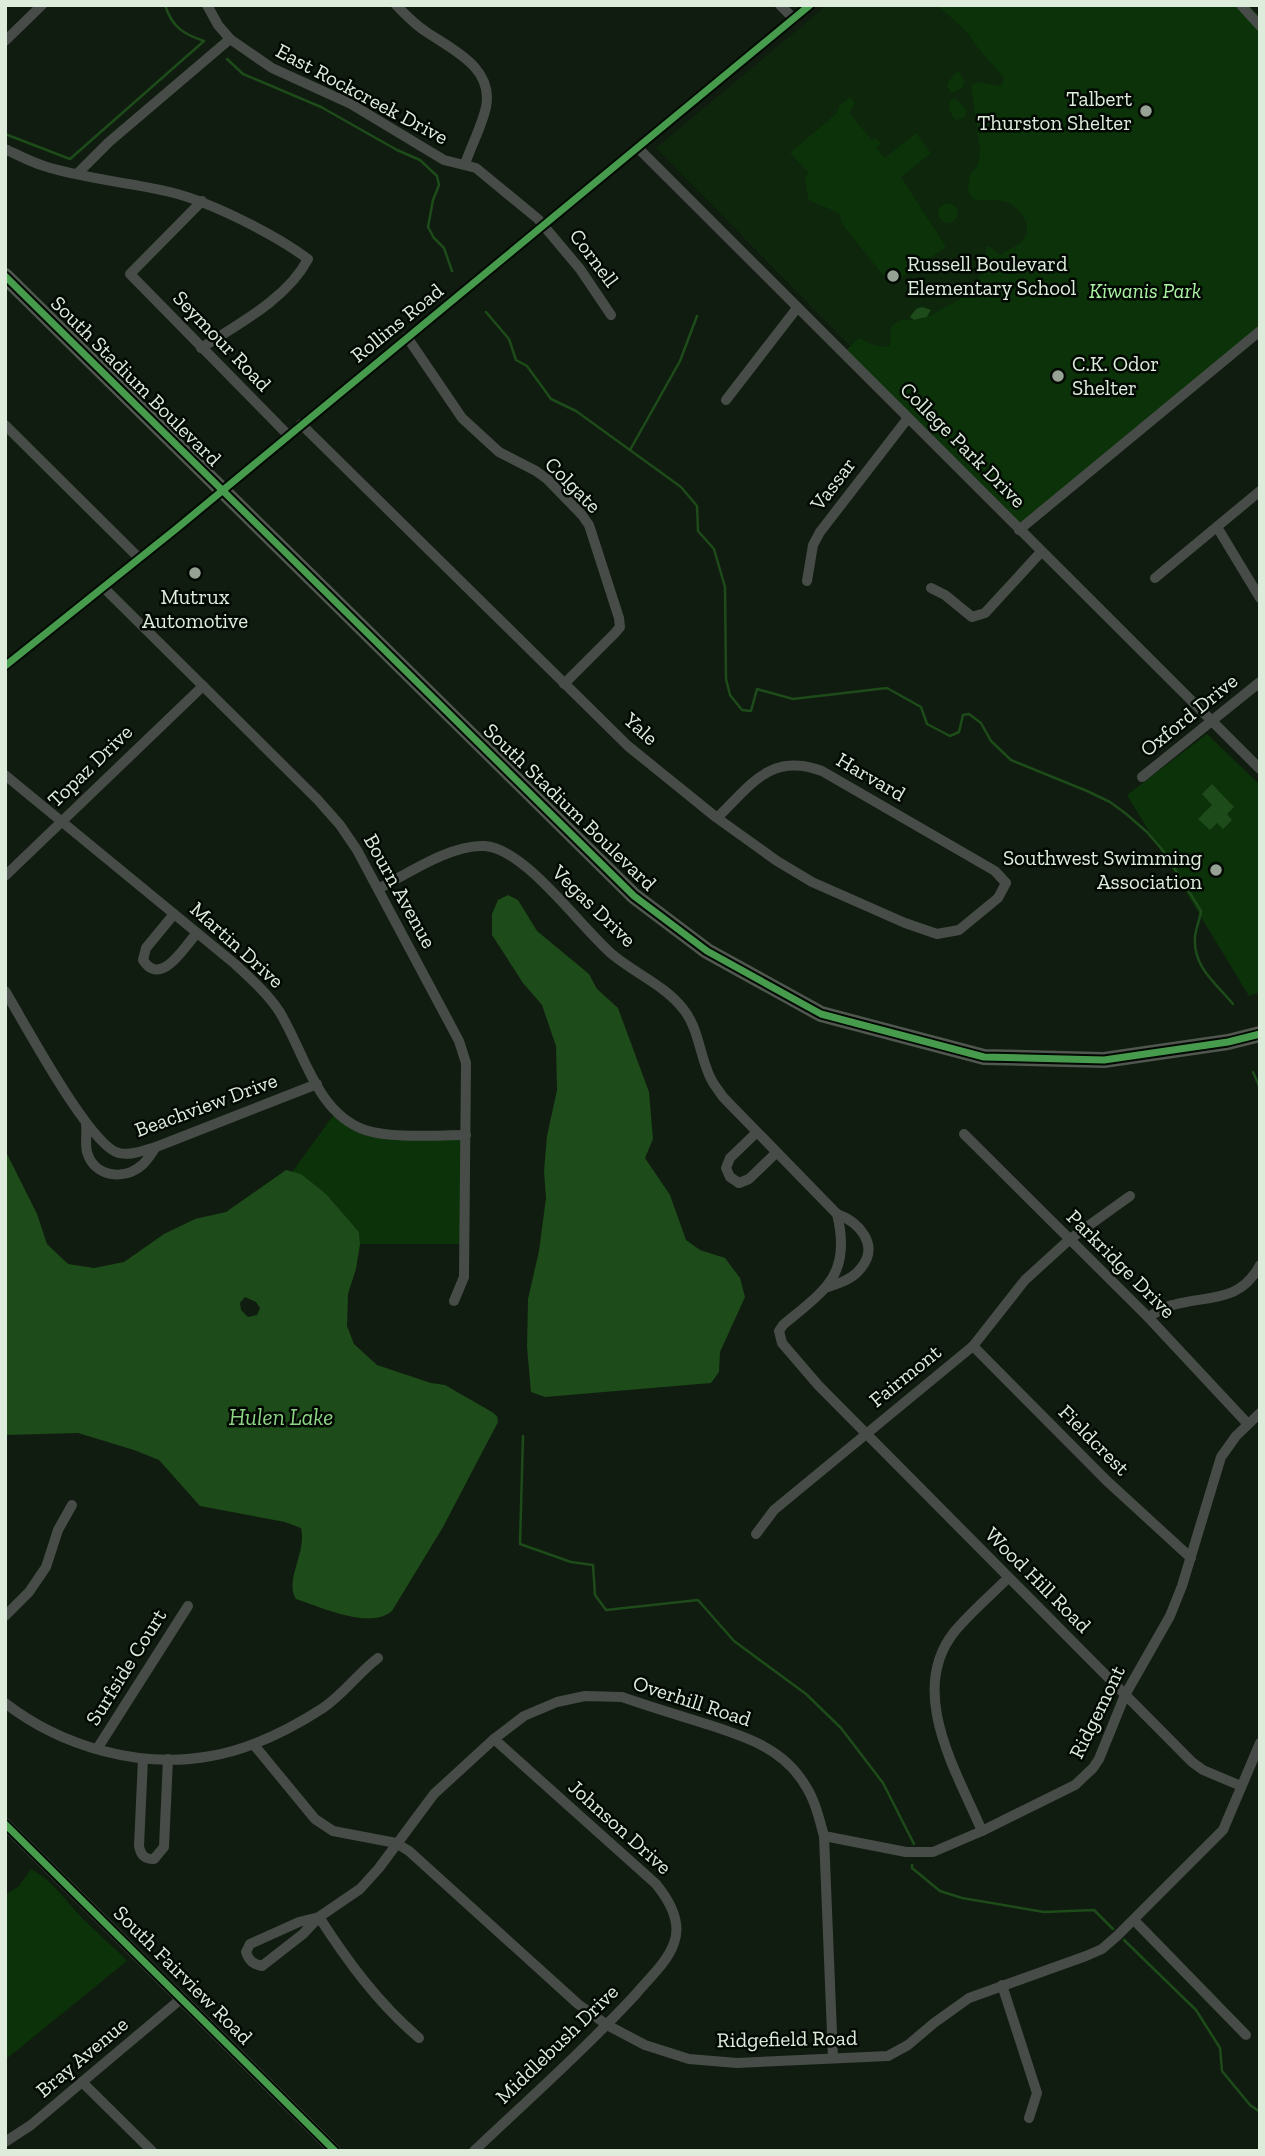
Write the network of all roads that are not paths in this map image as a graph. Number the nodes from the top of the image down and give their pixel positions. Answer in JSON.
{"nodes":[{"id":1,"x":42,"y":5,"type":"edge"},
{"id":2,"x":207,"y":5,"type":"edge"},
{"id":3,"x":396,"y":5,"type":"edge"},
{"id":4,"x":780,"y":5,"type":"edge"},
{"id":5,"x":810,"y":5,"type":"edge"},
{"id":6,"x":1241,"y":5,"type":"edge"},
{"id":7,"x":793,"y":19,"type":"junction"},
{"id":8,"x":1260,"y":26,"type":"edge"},
{"id":9,"x":230,"y":39,"type":"junction"},
{"id":10,"x":5,"y":41,"type":"edge"},
{"id":11,"x":638,"y":148,"type":"junction"},
{"id":12,"x":5,"y":149,"type":"edge"},
{"id":13,"x":465,"y":164,"type":"junction"},
{"id":14,"x":77,"y":174,"type":"junction"},
{"id":15,"x":202,"y":201,"type":"junction"},
{"id":16,"x":544,"y":226,"type":"junction"},
{"id":17,"x":5,"y":276,"type":"edge"},
{"id":18,"x":797,"y":308,"type":"junction"},
{"id":19,"x":611,"y":315,"type":"dead end"},
{"id":20,"x":1260,"y":331,"type":"edge"},
{"id":21,"x":407,"y":337,"type":"junction"},
{"id":22,"x":201,"y":348,"type":"junction"},
{"id":23,"x":726,"y":400,"type":"dead end"},
{"id":24,"x":908,"y":418,"type":"junction"},
{"id":25,"x":301,"y":424,"type":"junction"},
{"id":26,"x":5,"y":425,"type":"edge"},
{"id":27,"x":288,"y":435,"type":"junction"},
{"id":28,"x":222,"y":491,"type":"junction"},
{"id":29,"x":1260,"y":491,"type":"edge"},
{"id":30,"x":1217,"y":527,"type":"junction"},
{"id":31,"x":1019,"y":530,"type":"junction"},
{"id":32,"x":1041,"y":552,"type":"junction"},
{"id":33,"x":139,"y":558,"type":"junction"},
{"id":34,"x":1154,"y":578,"type":"dead end"},
{"id":35,"x":807,"y":581,"type":"dead end"},
{"id":36,"x":103,"y":587,"type":"junction"},
{"id":37,"x":931,"y":588,"type":"dead end"},
{"id":38,"x":1260,"y":598,"type":"edge"},
{"id":39,"x":5,"y":666,"type":"edge"},
{"id":40,"x":1260,"y":682,"type":"edge"},
{"id":41,"x":564,"y":684,"type":"junction"},
{"id":42,"x":203,"y":685,"type":"junction"},
{"id":43,"x":1211,"y":721,"type":"junction"},
{"id":44,"x":1260,"y":769,"type":"edge"},
{"id":45,"x":5,"y":775,"type":"edge"},
{"id":46,"x":1142,"y":777,"type":"dead end"},
{"id":47,"x":717,"y":818,"type":"junction"},
{"id":48,"x":61,"y":821,"type":"junction"},
{"id":49,"x":5,"y":876,"type":"edge"},
{"id":50,"x":1006,"y":883,"type":"joint"},
{"id":51,"x":378,"y":889,"type":"junction"},
{"id":52,"x":174,"y":914,"type":"junction"},
{"id":53,"x":197,"y":933,"type":"junction"},
{"id":54,"x":5,"y":991,"type":"edge"},
{"id":55,"x":1260,"y":1034,"type":"edge"},
{"id":56,"x":317,"y":1084,"type":"junction"},
{"id":57,"x":84,"y":1120,"type":"junction"},
{"id":58,"x":755,"y":1133,"type":"junction"},
{"id":59,"x":964,"y":1134,"type":"dead end"},
{"id":60,"x":466,"y":1135,"type":"junction"},
{"id":61,"x":156,"y":1147,"type":"junction"},
{"id":62,"x":776,"y":1153,"type":"junction"},
{"id":63,"x":1130,"y":1196,"type":"dead end"},
{"id":64,"x":836,"y":1214,"type":"junction"},
{"id":65,"x":1070,"y":1238,"type":"junction"},
{"id":66,"x":1260,"y":1265,"type":"edge"},
{"id":67,"x":828,"y":1287,"type":"junction"},
{"id":68,"x":454,"y":1301,"type":"dead end"},
{"id":69,"x":1148,"y":1317,"type":"junction"},
{"id":70,"x":973,"y":1346,"type":"junction"},
{"id":71,"x":1260,"y":1413,"type":"edge"},
{"id":72,"x":1247,"y":1423,"type":"junction"},
{"id":73,"x":866,"y":1433,"type":"junction"},
{"id":74,"x":72,"y":1505,"type":"dead end"},
{"id":75,"x":756,"y":1534,"type":"dead end"},
{"id":76,"x":1191,"y":1558,"type":"junction"},
{"id":77,"x":1008,"y":1578,"type":"junction"},
{"id":78,"x":187,"y":1606,"type":"dead end"},
{"id":79,"x":5,"y":1616,"type":"edge"},
{"id":80,"x":379,"y":1658,"type":"dead end"},
{"id":81,"x":1125,"y":1695,"type":"junction"},
{"id":82,"x":5,"y":1703,"type":"edge"},
{"id":83,"x":494,"y":1739,"type":"junction"},
{"id":84,"x":1260,"y":1743,"type":"edge"},
{"id":85,"x":254,"y":1745,"type":"junction"},
{"id":86,"x":97,"y":1749,"type":"junction"},
{"id":87,"x":143,"y":1759,"type":"junction"},
{"id":88,"x":169,"y":1759,"type":"junction"},
{"id":89,"x":1241,"y":1786,"type":"junction"},
{"id":90,"x":5,"y":1824,"type":"edge"},
{"id":91,"x":982,"y":1831,"type":"junction"},
{"id":92,"x":824,"y":1836,"type":"junction"},
{"id":93,"x":396,"y":1843,"type":"junction"},
{"id":94,"x":319,"y":1917,"type":"junction"},
{"id":95,"x":1134,"y":1920,"type":"junction"},
{"id":96,"x":664,"y":1962,"type":"joint"},
{"id":97,"x":1002,"y":1985,"type":"junction"},
{"id":98,"x":182,"y":1998,"type":"junction"},
{"id":99,"x":607,"y":2025,"type":"junction"},
{"id":100,"x":1246,"y":2035,"type":"dead end"},
{"id":101,"x":419,"y":2038,"type":"dead end"},
{"id":102,"x":833,"y":2057,"type":"junction"},
{"id":103,"x":82,"y":2082,"type":"junction"},
{"id":104,"x":1029,"y":2118,"type":"dead end"},
{"id":105,"x":5,"y":2142,"type":"edge"},
{"id":106,"x":152,"y":2151,"type":"edge"},
{"id":107,"x":335,"y":2151,"type":"edge"},
{"id":108,"x":474,"y":2151,"type":"edge"}],
"edges":[{"from":1,"to":10,"type":"street"},
{"from":2,"to":9,"type":"street","name":"East Rockcreek Drive"},
{"from":3,"to":13,"type":"street"},
{"from":4,"to":7,"type":"street"},
{"from":5,"to":7,"type":"street","name":"Rollins Road"},
{"from":6,"to":8,"type":"street"},
{"from":7,"to":11,"type":"street","name":"Rollins Road"},
{"from":9,"to":13,"type":"street","name":"East Rockcreek Drive"},
{"from":9,"to":14,"type":"street"},
{"from":11,"to":16,"type":"street","name":"Rollins Road"},
{"from":11,"to":18,"type":"street","name":"College Park Drive"},
{"from":12,"to":14,"type":"street"},
{"from":13,"to":16,"type":"street","name":"East Rockcreek Drive"},
{"from":14,"to":15,"type":"street"},
{"from":15,"to":22,"type":"street","name":"Seymour Road"},
{"from":15,"to":22,"type":"street"},
{"from":16,"to":19,"type":"street","name":"Cornell"},
{"from":16,"to":21,"type":"street","name":"Rollins Road"},
{"from":17,"to":28,"type":"main road","name":"South Stadium Boulevard"},
{"from":18,"to":23,"type":"street"},
{"from":18,"to":24,"type":"street","name":"College Park Drive"},
{"from":20,"to":31,"type":"street"},
{"from":21,"to":25,"type":"street","name":"Rollins Road"},
{"from":21,"to":41,"type":"street","name":"Colgate"},
{"from":22,"to":27,"type":"street","name":"Seymour Road"},
{"from":24,"to":31,"type":"street","name":"College Park Drive"},
{"from":24,"to":35,"type":"street","name":"Vassar"},
{"from":25,"to":27,"type":"street","name":"Rollins Road"},
{"from":25,"to":41,"type":"street","name":"Yale"},
{"from":26,"to":33,"type":"street"},
{"from":27,"to":28,"type":"street","name":"Rollins Road"},
{"from":28,"to":33,"type":"street","name":"Rollins Road"},
{"from":28,"to":55,"type":"main road","name":"South Stadium Boulevard"},
{"from":29,"to":30,"type":"street"},
{"from":30,"to":34,"type":"street"},
{"from":30,"to":38,"type":"street"},
{"from":31,"to":32,"type":"street","name":"College Park Drive"},
{"from":32,"to":37,"type":"street"},
{"from":32,"to":43,"type":"street","name":"College Park Drive"},
{"from":33,"to":36,"type":"street","name":"Rollins Road"},
{"from":36,"to":39,"type":"street","name":"Rollins Road"},
{"from":36,"to":42,"type":"street","name":"Bourn Avenue"},
{"from":40,"to":43,"type":"street","name":"Oxford Drive"},
{"from":41,"to":47,"type":"street","name":"Yale"},
{"from":42,"to":48,"type":"street","name":"Topaz Drive"},
{"from":42,"to":51,"type":"street","name":"Bourn Avenue"},
{"from":43,"to":44,"type":"street","name":"College Park Drive"},
{"from":43,"to":46,"type":"street","name":"Oxford Drive"},
{"from":45,"to":48,"type":"street","name":"Martin Drive"},
{"from":47,"to":50,"type":"street","name":"Yale"},
{"from":47,"to":50,"type":"street","name":"Harvard"},
{"from":48,"to":49,"type":"street","name":"Topaz Drive"},
{"from":48,"to":52,"type":"street","name":"Martin Drive"},
{"from":51,"to":58,"type":"street","name":"Vegas Drive"},
{"from":51,"to":60,"type":"street","name":"Bourn Avenue"},
{"from":52,"to":53,"type":"street","name":"Martin Drive"},
{"from":52,"to":53,"type":"street"},
{"from":53,"to":56,"type":"street","name":"Martin Drive"},
{"from":54,"to":57,"type":"street"},
{"from":56,"to":60,"type":"street","name":"Martin Drive"},
{"from":56,"to":61,"type":"street","name":"Beachview Drive"},
{"from":57,"to":61,"type":"street","name":"Beachview Drive"},
{"from":57,"to":61,"type":"street"},
{"from":58,"to":62,"type":"street","name":"Vegas Drive"},
{"from":58,"to":62,"type":"street"},
{"from":59,"to":65,"type":"street","name":"Parkridge Drive"},
{"from":60,"to":68,"type":"street","name":"Bourn Avenue"},
{"from":62,"to":64,"type":"street","name":"Vegas Drive"},
{"from":63,"to":65,"type":"street","name":"Fairmont"},
{"from":64,"to":67,"type":"street"},
{"from":64,"to":67,"type":"street","name":"Vegas Drive"},
{"from":65,"to":69,"type":"street","name":"Parkridge Drive"},
{"from":65,"to":70,"type":"street","name":"Fairmont"},
{"from":66,"to":69,"type":"street"},
{"from":67,"to":73,"type":"street","name":"Wood Hill Road"},
{"from":69,"to":72,"type":"street","name":"Parkridge Drive"},
{"from":70,"to":73,"type":"street","name":"Fairmont"},
{"from":70,"to":76,"type":"street","name":"Fieldcrest"},
{"from":71,"to":72,"type":"street","name":"Ridgemont"},
{"from":72,"to":76,"type":"street","name":"Ridgemont"},
{"from":73,"to":75,"type":"street","name":"Fairmont"},
{"from":73,"to":77,"type":"street","name":"Wood Hill Road"},
{"from":74,"to":79,"type":"street"},
{"from":76,"to":81,"type":"street","name":"Ridgemont"},
{"from":77,"to":81,"type":"street","name":"Wood Hill Road"},
{"from":77,"to":91,"type":"street"},
{"from":78,"to":86,"type":"street","name":"Surfside Court"},
{"from":80,"to":85,"type":"street"},
{"from":81,"to":89,"type":"street","name":"Wood Hill Road"},
{"from":81,"to":91,"type":"street","name":"Ridgemont"},
{"from":82,"to":86,"type":"street"},
{"from":83,"to":92,"type":"street","name":"Overhill Road"},
{"from":83,"to":93,"type":"street","name":"Overhill Road"},
{"from":83,"to":96,"type":"street","name":"Johnson Drive"},
{"from":84,"to":89,"type":"street","name":"Ridgefield Road"},
{"from":85,"to":88,"type":"street"},
{"from":85,"to":93,"type":"street","name":"Ridgefield Road"},
{"from":86,"to":87,"type":"street"},
{"from":87,"to":88,"type":"street"},
{"from":87,"to":88,"type":"street"},
{"from":89,"to":95,"type":"street","name":"Ridgefield Road"},
{"from":90,"to":98,"type":"street","name":"South Fairview Road"},
{"from":91,"to":92,"type":"street","name":"Ridgemont"},
{"from":92,"to":102,"type":"street","name":"Overhill Road"},
{"from":93,"to":94,"type":"street","name":"Overhill Road"},
{"from":93,"to":99,"type":"street","name":"Ridgefield Road"},
{"from":94,"to":94,"type":"street","name":"Overhill Road"},
{"from":94,"to":101,"type":"street"},
{"from":95,"to":97,"type":"street","name":"Ridgefield Road"},
{"from":95,"to":100,"type":"street"},
{"from":96,"to":99,"type":"street","name":"Middlebush Drive"},
{"from":97,"to":102,"type":"street","name":"Ridgefield Road"},
{"from":97,"to":104,"type":"street"},
{"from":98,"to":103,"type":"street","name":"Bray Avenue"},
{"from":98,"to":107,"type":"street","name":"South Fairview Road"},
{"from":99,"to":102,"type":"street","name":"Ridgefield Road"},
{"from":99,"to":108,"type":"street","name":"Middlebush Drive"},
{"from":103,"to":105,"type":"street","name":"Bray Avenue"},
{"from":103,"to":106,"type":"street"}]}
